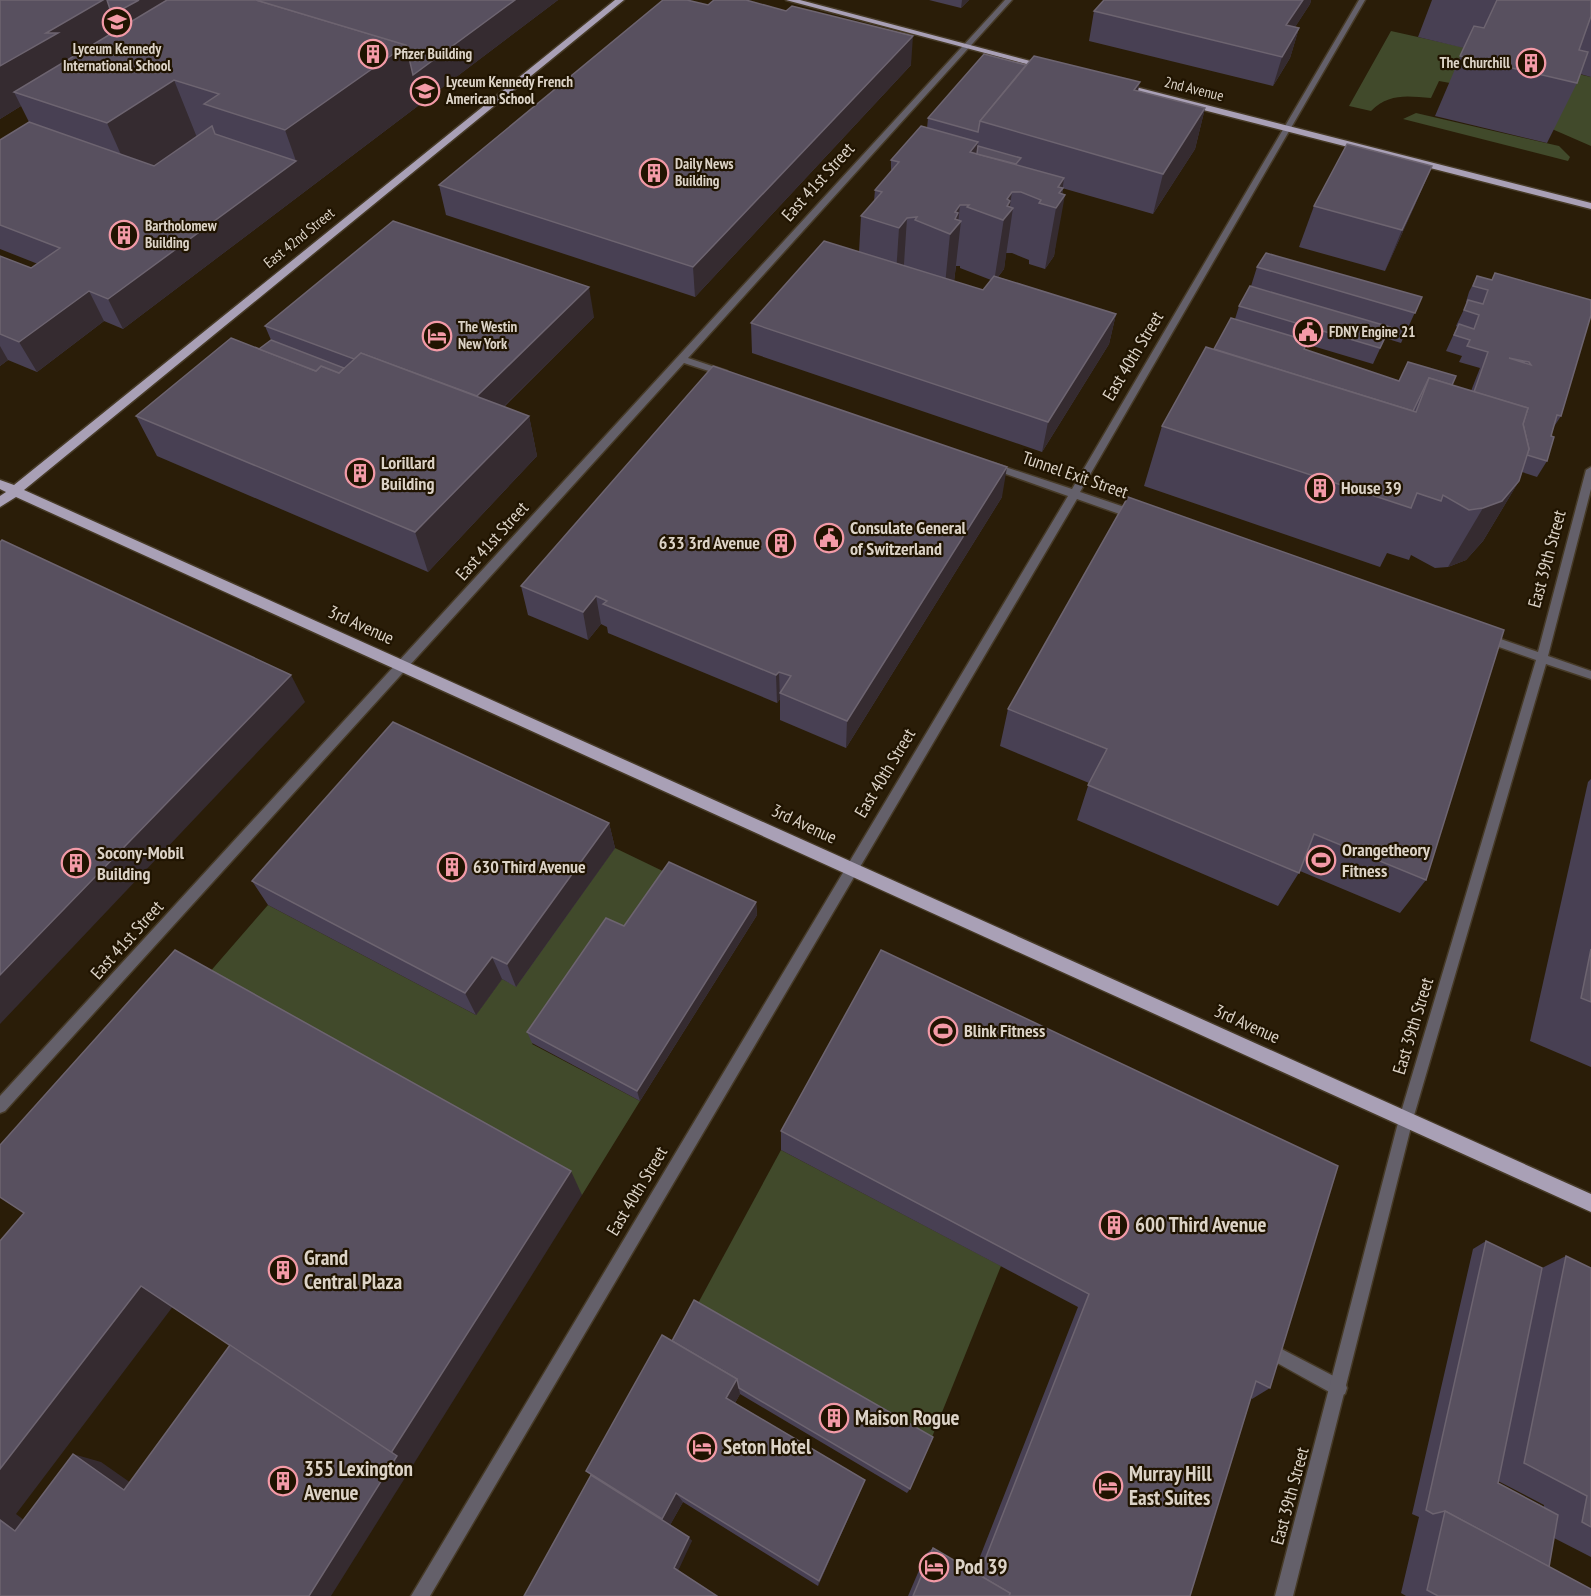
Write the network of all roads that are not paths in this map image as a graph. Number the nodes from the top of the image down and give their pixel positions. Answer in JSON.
{"nodes":[{"id":1,"x":620,"y":0,"type":"edge"},
{"id":2,"x":790,"y":0,"type":"edge"},
{"id":3,"x":1009,"y":0,"type":"edge"},
{"id":4,"x":1362,"y":0,"type":"edge"},
{"id":5,"x":967,"y":47,"type":"junction"},
{"id":6,"x":1063,"y":71,"type":"edge"},
{"id":7,"x":1107,"y":82,"type":"edge"},
{"id":8,"x":1288,"y":129,"type":"junction"},
{"id":9,"x":1591,"y":206,"type":"edge"},
{"id":10,"x":683,"y":359,"type":"junction"},
{"id":11,"x":735,"y":377,"type":"edge"},
{"id":12,"x":979,"y":461,"type":"edge"},
{"id":13,"x":1591,"y":470,"type":"edge"},
{"id":14,"x":0,"y":484,"type":"edge"},
{"id":15,"x":16,"y":491,"type":"junction"},
{"id":16,"x":1074,"y":494,"type":"junction"},
{"id":17,"x":0,"y":503,"type":"edge"},
{"id":18,"x":1146,"y":519,"type":"edge"},
{"id":19,"x":1474,"y":634,"type":"edge"},
{"id":20,"x":1542,"y":658,"type":"junction"},
{"id":21,"x":402,"y":666,"type":"junction"},
{"id":22,"x":1591,"y":675,"type":"edge"},
{"id":23,"x":851,"y":868,"type":"junction"},
{"id":24,"x":0,"y":1106,"type":"edge"},
{"id":25,"x":1406,"y":1119,"type":"junction"},
{"id":26,"x":1591,"y":1203,"type":"edge"},
{"id":27,"x":1268,"y":1350,"type":"edge"},
{"id":28,"x":1339,"y":1388,"type":"junction"},
{"id":29,"x":420,"y":1596,"type":"edge"},
{"id":30,"x":1284,"y":1596,"type":"edge"}],
"edges":[{"from":1,"to":15,"type":"main road","name":"East 42nd Street"},
{"from":2,"to":5,"type":"main road"},
{"from":3,"to":5,"type":"street","name":"East 41st Street"},
{"from":4,"to":8,"type":"street","name":"East 40th Street"},
{"from":5,"to":6,"type":"main road"},
{"from":5,"to":10,"type":"street","name":"East 41st Street"},
{"from":7,"to":8,"type":"main road","name":"2nd Avenue"},
{"from":8,"to":9,"type":"main road","name":"2nd Avenue"},
{"from":8,"to":16,"type":"street","name":"East 40th Street"},
{"from":10,"to":11,"type":"street"},
{"from":10,"to":21,"type":"street","name":"East 41st Street"},
{"from":12,"to":16,"type":"street","name":"Tunnel Exit Street"},
{"from":13,"to":20,"type":"street","name":"East 39th Street"},
{"from":14,"to":15,"type":"main road","name":"3rd Avenue"},
{"from":15,"to":17,"type":"main road","name":"East 42nd Street"},
{"from":15,"to":21,"type":"main road","name":"3rd Avenue"},
{"from":16,"to":18,"type":"street","name":"Tunnel Exit Street"},
{"from":16,"to":23,"type":"street","name":"East 40th Street"},
{"from":19,"to":20,"type":"street"},
{"from":20,"to":22,"type":"street"},
{"from":20,"to":25,"type":"street","name":"East 39th Street"},
{"from":21,"to":23,"type":"main road","name":"3rd Avenue"},
{"from":21,"to":24,"type":"street","name":"East 41st Street"},
{"from":23,"to":25,"type":"main road","name":"3rd Avenue"},
{"from":23,"to":29,"type":"street","name":"East 40th Street"},
{"from":25,"to":26,"type":"main road","name":"3rd Avenue"},
{"from":25,"to":28,"type":"street","name":"East 39th Street"},
{"from":27,"to":28,"type":"street"},
{"from":28,"to":30,"type":"street","name":"East 39th Street"}]}
